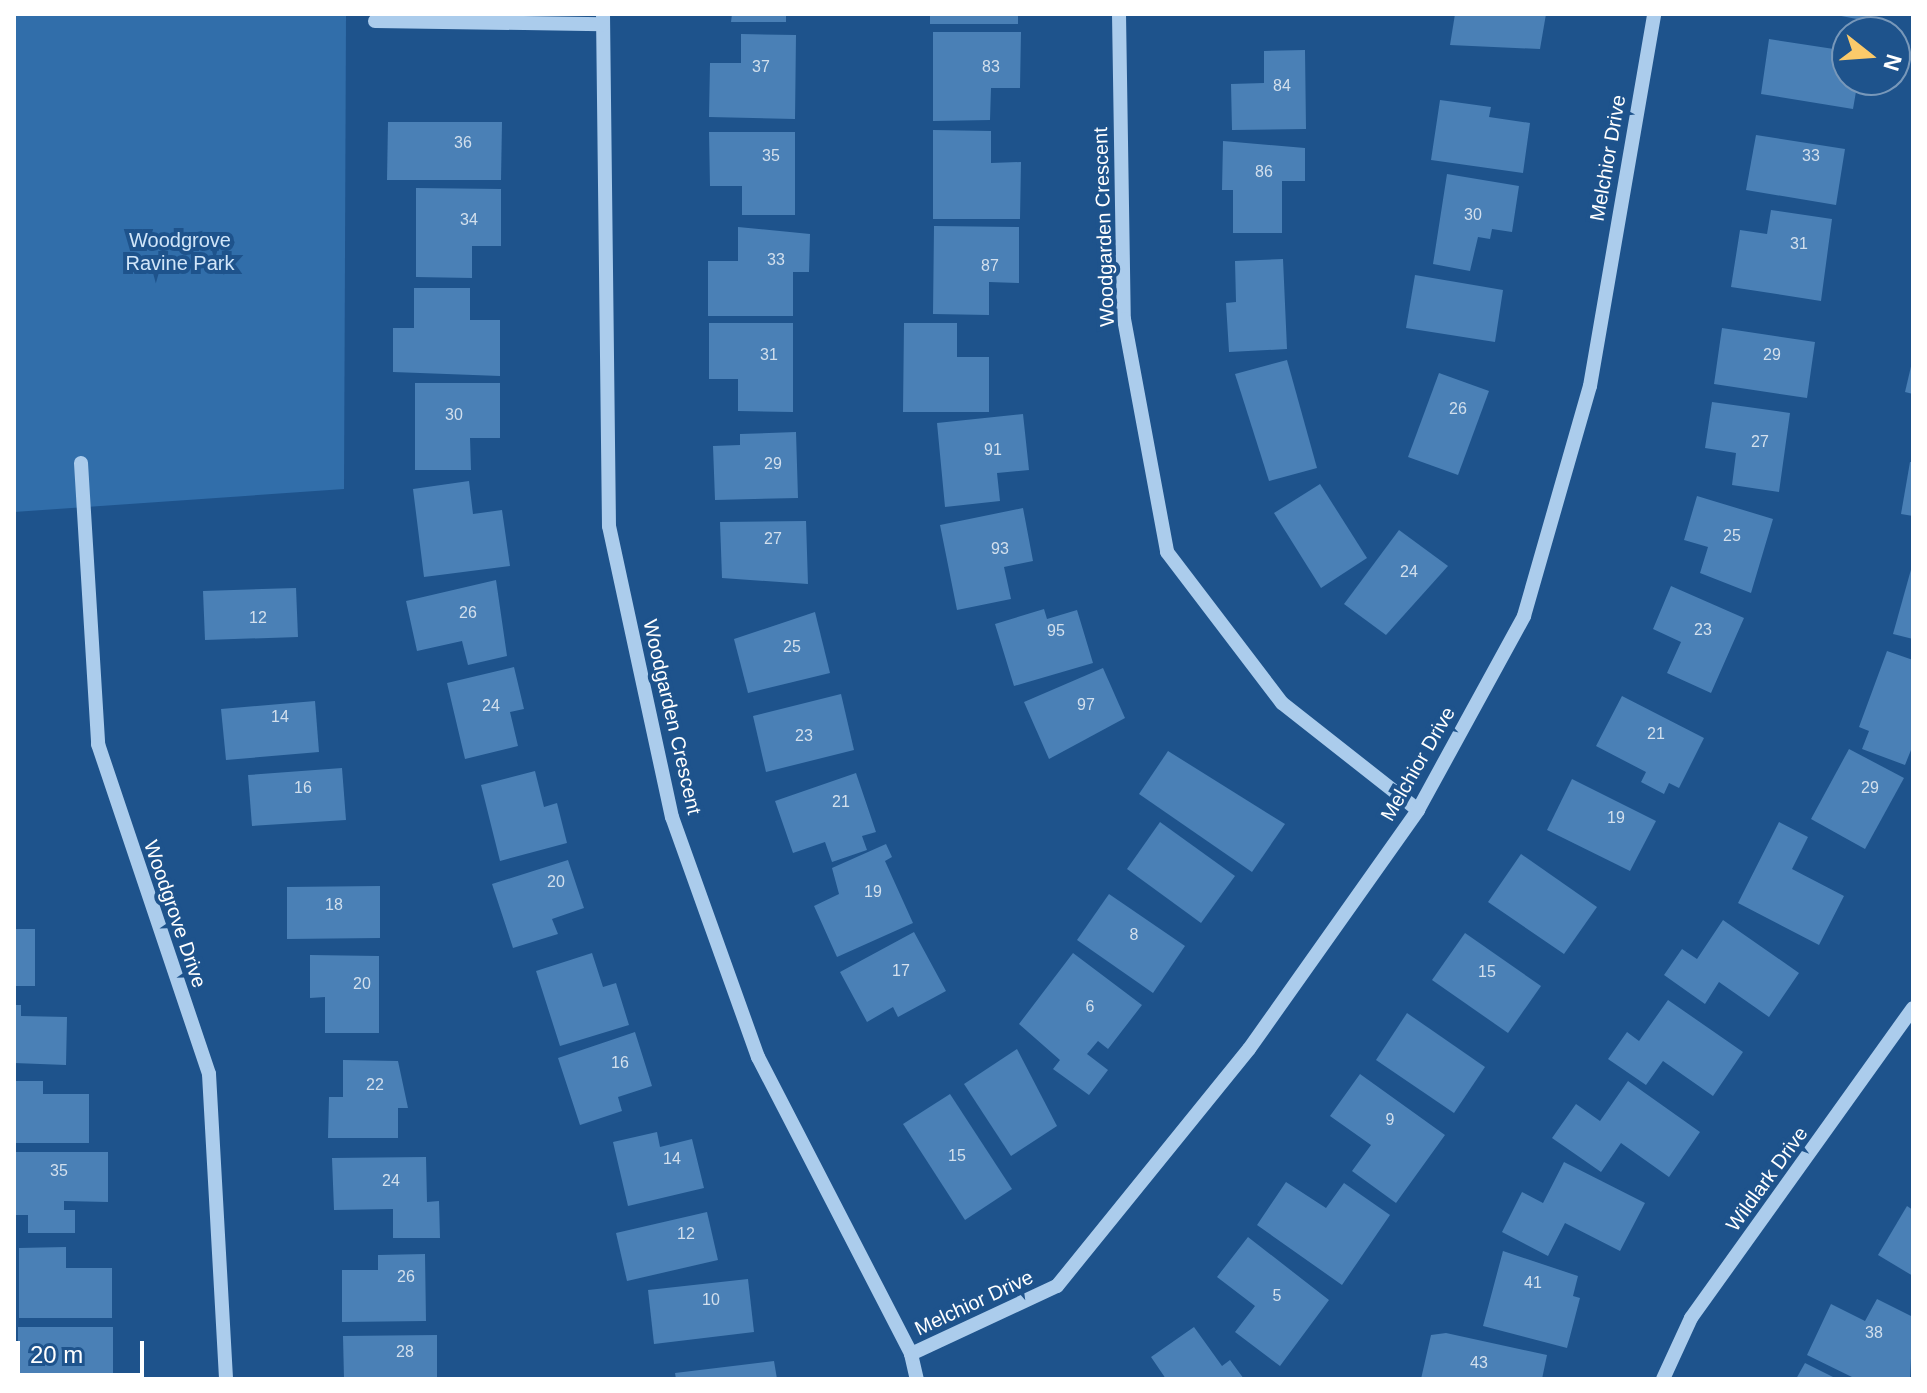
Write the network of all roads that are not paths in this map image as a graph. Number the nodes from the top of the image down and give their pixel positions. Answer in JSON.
{"nodes":[{"id":1,"x":1119,"y":14,"type":"edge"},
{"id":2,"x":1654,"y":14,"type":"edge"},
{"id":3,"x":603,"y":19,"type":"edge"},
{"id":4,"x":375,"y":21,"type":"dead end"},
{"id":5,"x":81,"y":463,"type":"dead end"},
{"id":6,"x":1418,"y":810,"type":"junction"},
{"id":7,"x":1913,"y":1008,"type":"edge"},
{"id":8,"x":1909,"y":1026,"type":"edge"},
{"id":9,"x":911,"y":1354,"type":"junction"},
{"id":10,"x":226,"y":1379,"type":"edge"},
{"id":11,"x":917,"y":1379,"type":"edge"},
{"id":12,"x":1663,"y":1379,"type":"edge"}],
"edges":[{"from":1,"to":6,"type":"street","name":"Woodgarden Crescent"},
{"from":2,"to":6,"type":"street","name":"Melchior Drive"},
{"from":3,"to":4,"type":"street"},
{"from":3,"to":9,"type":"street","name":"Woodgarden Crescent"},
{"from":5,"to":10,"type":"street","name":"Woodgrove Drive"},
{"from":6,"to":9,"type":"street","name":"Melchior Drive"},
{"from":7,"to":8,"type":"street","name":"Wildlark Drive"},
{"from":8,"to":12,"type":"street","name":"Wildlark Drive"},
{"from":9,"to":11,"type":"street","name":"Woodgarden Crescent"}]}
